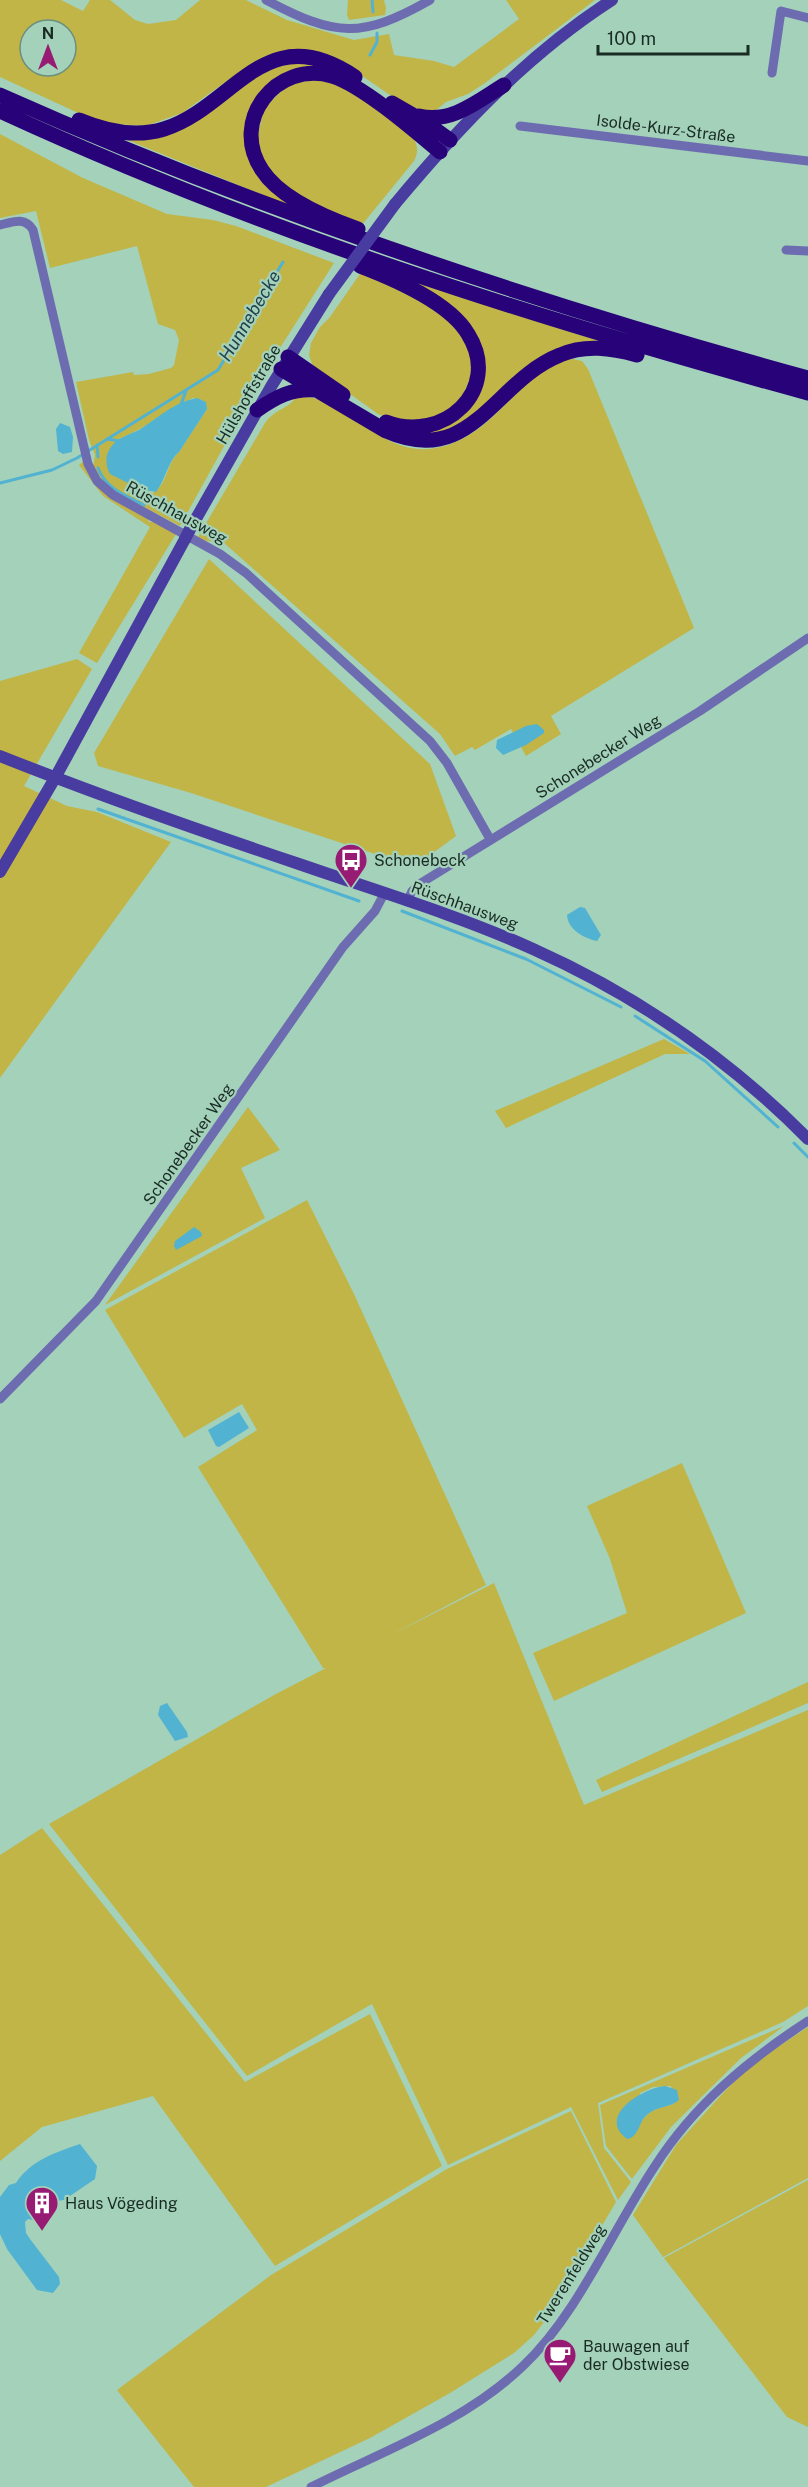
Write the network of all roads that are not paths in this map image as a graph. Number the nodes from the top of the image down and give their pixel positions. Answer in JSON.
{"nodes":[{"id":1,"x":266,"y":0,"type":"edge"},
{"id":2,"x":430,"y":0,"type":"edge"},
{"id":3,"x":612,"y":0,"type":"edge"},
{"id":4,"x":808,"y":18,"type":"edge"},
{"id":5,"x":772,"y":73,"type":"dead end"},
{"id":6,"x":504,"y":85,"type":"junction"},
{"id":7,"x":0,"y":96,"type":"edge"},
{"id":8,"x":0,"y":111,"type":"edge"},
{"id":9,"x":407,"y":112,"type":"junction"},
{"id":10,"x":520,"y":126,"type":"dead end"},
{"id":11,"x":445,"y":146,"type":"junction"},
{"id":12,"x":808,"y":161,"type":"edge"},
{"id":13,"x":257,"y":219,"type":"junction"},
{"id":14,"x":0,"y":225,"type":"edge"},
{"id":15,"x":786,"y":250,"type":"dead end"},
{"id":16,"x":808,"y":251,"type":"edge"},
{"id":17,"x":473,"y":279,"type":"junction"},
{"id":18,"x":285,"y":363,"type":"junction"},
{"id":19,"x":808,"y":378,"type":"edge"},
{"id":20,"x":316,"y":390,"type":"junction"},
{"id":21,"x":801,"y":392,"type":"edge"},
{"id":22,"x":257,"y":410,"type":"junction"},
{"id":23,"x":808,"y":638,"type":"edge"},
{"id":24,"x":0,"y":756,"type":"edge"},
{"id":25,"x":55,"y":778,"type":"junction"},
{"id":26,"x":490,"y":839,"type":"junction"},
{"id":27,"x":0,"y":872,"type":"edge"},
{"id":28,"x":384,"y":894,"type":"junction"},
{"id":29,"x":407,"y":902,"type":"junction"},
{"id":30,"x":808,"y":1139,"type":"edge"},
{"id":31,"x":0,"y":1399,"type":"edge"},
{"id":32,"x":808,"y":2020,"type":"edge"},
{"id":33,"x":312,"y":2487,"type":"edge"}],
"edges":[{"from":1,"to":2,"type":"street"},
{"from":3,"to":6,"type":"main road","name":"Hülshoffstraße"},
{"from":4,"to":5,"type":"street"},
{"from":6,"to":9,"type":"highway"},
{"from":6,"to":11,"type":"main road","name":"Hülshoffstraße"},
{"from":7,"to":9,"type":"highway"},
{"from":7,"to":17,"type":"highway"},
{"from":8,"to":13,"type":"highway"},
{"from":9,"to":11,"type":"highway"},
{"from":10,"to":12,"type":"street","name":"Isolde-Kurz-Straße"},
{"from":11,"to":17,"type":"highway"},
{"from":11,"to":18,"type":"main road","name":"Hülshoffstraße","bridge":true},
{"from":13,"to":18,"type":"highway"},
{"from":13,"to":21,"type":"highway"},
{"from":14,"to":26,"type":"street","name":"Rüschhausweg"},
{"from":15,"to":16,"type":"street"},
{"from":17,"to":19,"type":"highway"},
{"from":18,"to":20,"type":"highway"},
{"from":18,"to":22,"type":"main road","name":"Hülshoffstraße"},
{"from":20,"to":21,"type":"highway"},
{"from":20,"to":22,"type":"highway"},
{"from":22,"to":25,"type":"main road","name":"Hülshoffstraße"},
{"from":23,"to":26,"type":"street","name":"Schonebecker Weg"},
{"from":24,"to":25,"type":"main road","name":"Rüschhausweg"},
{"from":25,"to":27,"type":"main road","name":"Hülshoffstraße"},
{"from":25,"to":28,"type":"main road","name":"Rüschhausweg"},
{"from":26,"to":29,"type":"street","name":"Schonebecker Weg"},
{"from":28,"to":29,"type":"main road","name":"Rüschhausweg"},
{"from":28,"to":31,"type":"street","name":"Schonebecker Weg"},
{"from":29,"to":30,"type":"main road","name":"Rüschhausweg"},
{"from":32,"to":33,"type":"street","name":"Twerenfeldweg"}]}
